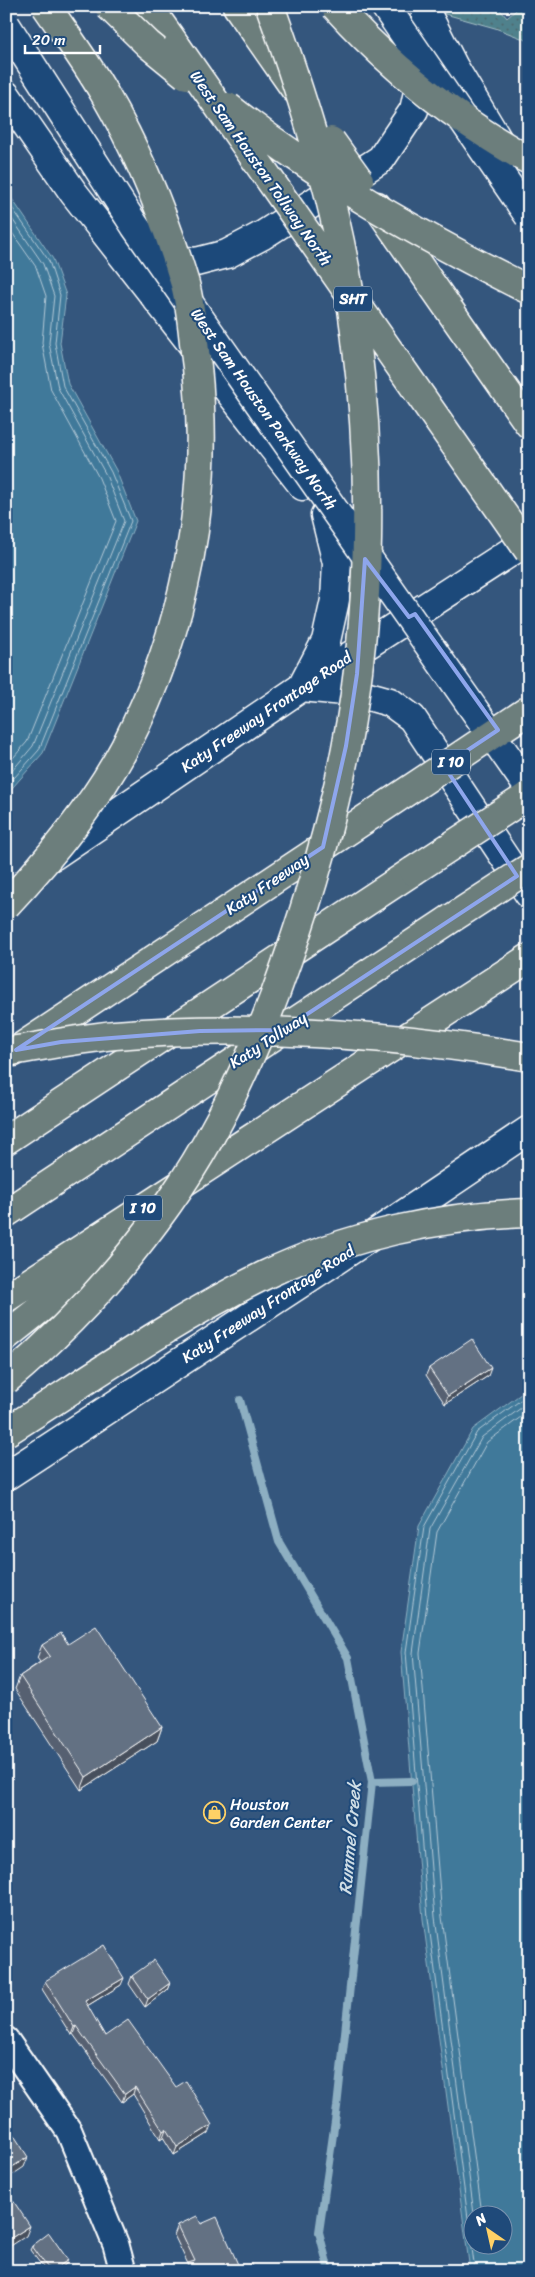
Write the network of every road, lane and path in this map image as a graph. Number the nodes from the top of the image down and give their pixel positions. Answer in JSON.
{"nodes":[{"id":1,"x":46,"y":6,"type":"edge"},
{"id":2,"x":109,"y":6,"type":"edge"},
{"id":3,"x":148,"y":6,"type":"edge"},
{"id":4,"x":237,"y":6,"type":"edge"},
{"id":5,"x":270,"y":6,"type":"edge"},
{"id":6,"x":335,"y":6,"type":"edge"},
{"id":7,"x":385,"y":6,"type":"edge"},
{"id":8,"x":424,"y":9,"type":"edge"},
{"id":9,"x":6,"y":25,"type":"edge"},
{"id":10,"x":6,"y":95,"type":"edge"},
{"id":11,"x":529,"y":160,"type":"edge"},
{"id":12,"x":73,"y":192,"type":"junction"},
{"id":13,"x":529,"y":192,"type":"edge"},
{"id":14,"x":529,"y":216,"type":"edge"},
{"id":15,"x":529,"y":290,"type":"edge"},
{"id":16,"x":529,"y":424,"type":"edge"},
{"id":17,"x":325,"y":515,"type":"junction"},
{"id":18,"x":529,"y":540,"type":"edge"},
{"id":19,"x":529,"y":551,"type":"edge"},
{"id":20,"x":415,"y":614,"type":"junction"},
{"id":21,"x":302,"y":687,"type":"junction"},
{"id":22,"x":529,"y":710,"type":"edge"},
{"id":23,"x":529,"y":773,"type":"edge"},
{"id":24,"x":529,"y":788,"type":"edge"},
{"id":25,"x":529,"y":795,"type":"edge"},
{"id":26,"x":529,"y":868,"type":"edge"},
{"id":27,"x":6,"y":888,"type":"edge"},
{"id":28,"x":529,"y":894,"type":"edge"},
{"id":29,"x":6,"y":905,"type":"edge"},
{"id":30,"x":529,"y":958,"type":"edge"},
{"id":31,"x":112,"y":987,"type":"junction"},
{"id":32,"x":6,"y":1044,"type":"edge"},
{"id":33,"x":6,"y":1052,"type":"edge"},
{"id":34,"x":6,"y":1057,"type":"edge"},
{"id":35,"x":529,"y":1057,"type":"edge"},
{"id":36,"x":279,"y":1118,"type":"junction"},
{"id":37,"x":529,"y":1130,"type":"edge"},
{"id":38,"x":6,"y":1140,"type":"edge"},
{"id":39,"x":6,"y":1213,"type":"edge"},
{"id":40,"x":529,"y":1213,"type":"edge"},
{"id":41,"x":6,"y":1298,"type":"edge"},
{"id":42,"x":6,"y":1336,"type":"edge"},
{"id":43,"x":6,"y":1380,"type":"edge"},
{"id":44,"x":6,"y":1432,"type":"edge"},
{"id":45,"x":6,"y":1476,"type":"edge"},
{"id":46,"x":7,"y":2044,"type":"edge"},
{"id":47,"x":123,"y":2271,"type":"edge"}],
"edges":[{"from":1,"to":29,"type":"highway","bridge":true},
{"from":2,"to":15,"type":"highway","bridge":true},
{"from":3,"to":19,"type":"highway","name":"West Sam Houston Tollway North","number":"SHT","bridge":true},
{"from":4,"to":16,"type":"highway","bridge":true},
{"from":5,"to":43,"type":"highway","bridge":true},
{"from":6,"to":11,"type":"highway","bridge":true},
{"from":7,"to":14,"type":"main road","bridge":true},
{"from":8,"to":12,"type":"main road"},
{"from":8,"to":13,"type":"main road"},
{"from":9,"to":24,"type":"main road","name":"West Sam Houston Parkway North","bridge":true},
{"from":10,"to":12,"type":"main road"},
{"from":12,"to":17,"type":"main road"},
{"from":17,"to":20,"type":"main road"},
{"from":17,"to":21,"type":"main road"},
{"from":18,"to":20,"type":"main road","name":"Katy Freeway Frontage Road"},
{"from":20,"to":21,"type":"main road","name":"Katy Freeway Frontage Road"},
{"from":20,"to":23,"type":"main road"},
{"from":21,"to":27,"type":"main road","name":"Katy Freeway Frontage Road"},
{"from":21,"to":28,"type":"main road"},
{"from":22,"to":31,"type":"highway","name":"Katy Freeway","number":"I 10","bridge":true},
{"from":25,"to":38,"type":"highway","bridge":true},
{"from":26,"to":39,"type":"highway","name":"Katy Tollway","bridge":true},
{"from":30,"to":36,"type":"highway","number":"I 10"},
{"from":31,"to":32,"type":"highway"},
{"from":31,"to":34,"type":"highway","name":"Katy Freeway","number":"I 10"},
{"from":33,"to":35,"type":"highway","bridge":true},
{"from":36,"to":41,"type":"highway","number":"I 10"},
{"from":36,"to":42,"type":"highway"},
{"from":37,"to":45,"type":"main road","name":"Katy Freeway Frontage Road"},
{"from":40,"to":44,"type":"highway","bridge":true},
{"from":46,"to":47,"type":"street"}]}
